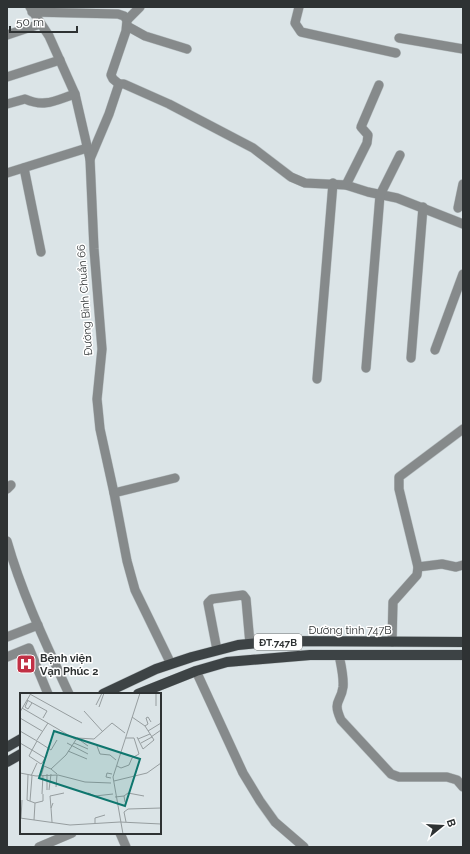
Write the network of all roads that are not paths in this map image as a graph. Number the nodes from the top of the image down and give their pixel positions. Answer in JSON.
{"nodes":[{"id":1,"x":140,"y":7,"type":"edge"},
{"id":2,"x":299,"y":7,"type":"edge"},
{"id":3,"x":31,"y":9,"type":"edge"},
{"id":4,"x":127,"y":23,"type":"junction"},
{"id":5,"x":40,"y":24,"type":"junction"},
{"id":6,"x":7,"y":35,"type":"edge"},
{"id":7,"x":399,"y":38,"type":"dead end"},
{"id":8,"x":187,"y":49,"type":"dead end"},
{"id":9,"x":463,"y":49,"type":"edge"},
{"id":10,"x":396,"y":53,"type":"dead end"},
{"id":11,"x":60,"y":60,"type":"junction"},
{"id":12,"x":7,"y":77,"type":"edge"},
{"id":13,"x":119,"y":84,"type":"junction"},
{"id":14,"x":379,"y":85,"type":"dead end"},
{"id":15,"x":75,"y":94,"type":"junction"},
{"id":16,"x":7,"y":104,"type":"edge"},
{"id":17,"x":87,"y":148,"type":"junction"},
{"id":18,"x":400,"y":155,"type":"dead end"},
{"id":19,"x":90,"y":159,"type":"junction"},
{"id":20,"x":24,"y":168,"type":"junction"},
{"id":21,"x":7,"y":173,"type":"edge"},
{"id":22,"x":333,"y":184,"type":"junction"},
{"id":23,"x":463,"y":184,"type":"edge"},
{"id":24,"x":346,"y":185,"type":"junction"},
{"id":25,"x":380,"y":195,"type":"junction"},
{"id":26,"x":423,"y":207,"type":"junction"},
{"id":27,"x":458,"y":208,"type":"dead end"},
{"id":28,"x":463,"y":224,"type":"edge"},
{"id":29,"x":40,"y":252,"type":"dead end"},
{"id":30,"x":463,"y":274,"type":"edge"},
{"id":31,"x":435,"y":350,"type":"dead end"},
{"id":32,"x":411,"y":358,"type":"dead end"},
{"id":33,"x":366,"y":368,"type":"dead end"},
{"id":34,"x":317,"y":378,"type":"dead end"},
{"id":35,"x":463,"y":429,"type":"edge"},
{"id":36,"x":175,"y":478,"type":"dead end"},
{"id":37,"x":114,"y":494,"type":"junction"},
{"id":38,"x":7,"y":541,"type":"edge"},
{"id":39,"x":463,"y":565,"type":"edge"},
{"id":40,"x":418,"y":567,"type":"junction"},
{"id":41,"x":38,"y":625,"type":"junction"},
{"id":42,"x":7,"y":637,"type":"edge"},
{"id":43,"x":392,"y":642,"type":"junction"},
{"id":44,"x":463,"y":642,"type":"edge"},
{"id":45,"x":250,"y":644,"type":"junction"},
{"id":46,"x":217,"y":650,"type":"junction"},
{"id":47,"x":340,"y":655,"type":"junction"},
{"id":48,"x":463,"y":655,"type":"edge"},
{"id":49,"x":7,"y":657,"type":"edge"},
{"id":50,"x":171,"y":664,"type":"junction"},
{"id":51,"x":196,"y":670,"type":"junction"},
{"id":52,"x":48,"y":693,"type":"edge"},
{"id":53,"x":69,"y":693,"type":"edge"},
{"id":54,"x":105,"y":693,"type":"edge"},
{"id":55,"x":140,"y":693,"type":"edge"},
{"id":56,"x":20,"y":740,"type":"edge"},
{"id":57,"x":7,"y":747,"type":"edge"},
{"id":58,"x":20,"y":755,"type":"edge"},
{"id":59,"x":7,"y":762,"type":"edge"},
{"id":60,"x":463,"y":787,"type":"edge"},
{"id":61,"x":70,"y":834,"type":"edge"},
{"id":62,"x":120,"y":834,"type":"edge"},
{"id":63,"x":39,"y":847,"type":"edge"},
{"id":64,"x":126,"y":847,"type":"edge"},
{"id":65,"x":304,"y":847,"type":"edge"}],
"edges":[{"from":1,"to":4,"type":"street"},
{"from":2,"to":10,"type":"street"},
{"from":3,"to":4,"type":"street"},
{"from":3,"to":5,"type":"street","name":"Đường Bình Chuẩn 66"},
{"from":4,"to":8,"type":"street"},
{"from":4,"to":13,"type":"street"},
{"from":5,"to":6,"type":"street"},
{"from":5,"to":11,"type":"street","name":"Đường Bình Chuẩn 66"},
{"from":7,"to":9,"type":"street"},
{"from":11,"to":12,"type":"street"},
{"from":11,"to":15,"type":"street","name":"Đường Bình Chuẩn 66"},
{"from":13,"to":19,"type":"street"},
{"from":13,"to":22,"type":"street"},
{"from":14,"to":24,"type":"street"},
{"from":15,"to":16,"type":"street"},
{"from":15,"to":17,"type":"street","name":"Đường Bình Chuẩn 66"},
{"from":17,"to":19,"type":"street","name":"Đường Bình Chuẩn 66"},
{"from":17,"to":20,"type":"street"},
{"from":18,"to":25,"type":"street"},
{"from":19,"to":37,"type":"street","name":"Đường Bình Chuẩn 66"},
{"from":20,"to":21,"type":"street"},
{"from":20,"to":29,"type":"street"},
{"from":22,"to":24,"type":"street"},
{"from":22,"to":34,"type":"street"},
{"from":23,"to":27,"type":"street"},
{"from":24,"to":25,"type":"street"},
{"from":25,"to":26,"type":"street"},
{"from":25,"to":33,"type":"street"},
{"from":26,"to":28,"type":"street"},
{"from":26,"to":32,"type":"street"},
{"from":30,"to":31,"type":"street"},
{"from":35,"to":40,"type":"street"},
{"from":36,"to":37,"type":"street"},
{"from":37,"to":50,"type":"street","name":"Đường Bình Chuẩn 66"},
{"from":38,"to":41,"type":"street"},
{"from":39,"to":40,"type":"street"},
{"from":40,"to":43,"type":"street"},
{"from":41,"to":42,"type":"street"},
{"from":41,"to":53,"type":"street"},
{"from":43,"to":44,"type":"main road","name":"Đường tỉnh 747B","number":"ĐT.747B"},
{"from":43,"to":45,"type":"main road","name":"Đường tỉnh 747B","number":"ĐT.747B"},
{"from":45,"to":46,"type":"main road","name":"Đường tỉnh 747B","number":"ĐT.747B"},
{"from":45,"to":46,"type":"street"},
{"from":46,"to":50,"type":"main road","name":"Đường tỉnh 747B","number":"ĐT.747B"},
{"from":47,"to":48,"type":"main road","number":"ĐT.747B"},
{"from":47,"to":51,"type":"main road","number":"ĐT.747B"},
{"from":47,"to":60,"type":"street"},
{"from":49,"to":52,"type":"street"},
{"from":50,"to":54,"type":"main road","name":"Đường tỉnh 747B","number":"ĐT.747B"},
{"from":51,"to":55,"type":"main road","number":"ĐT.747B"},
{"from":51,"to":65,"type":"street"},
{"from":56,"to":57,"type":"main road"},
{"from":58,"to":59,"type":"main road"},
{"from":61,"to":63,"type":"street"},
{"from":62,"to":64,"type":"street"}]}
